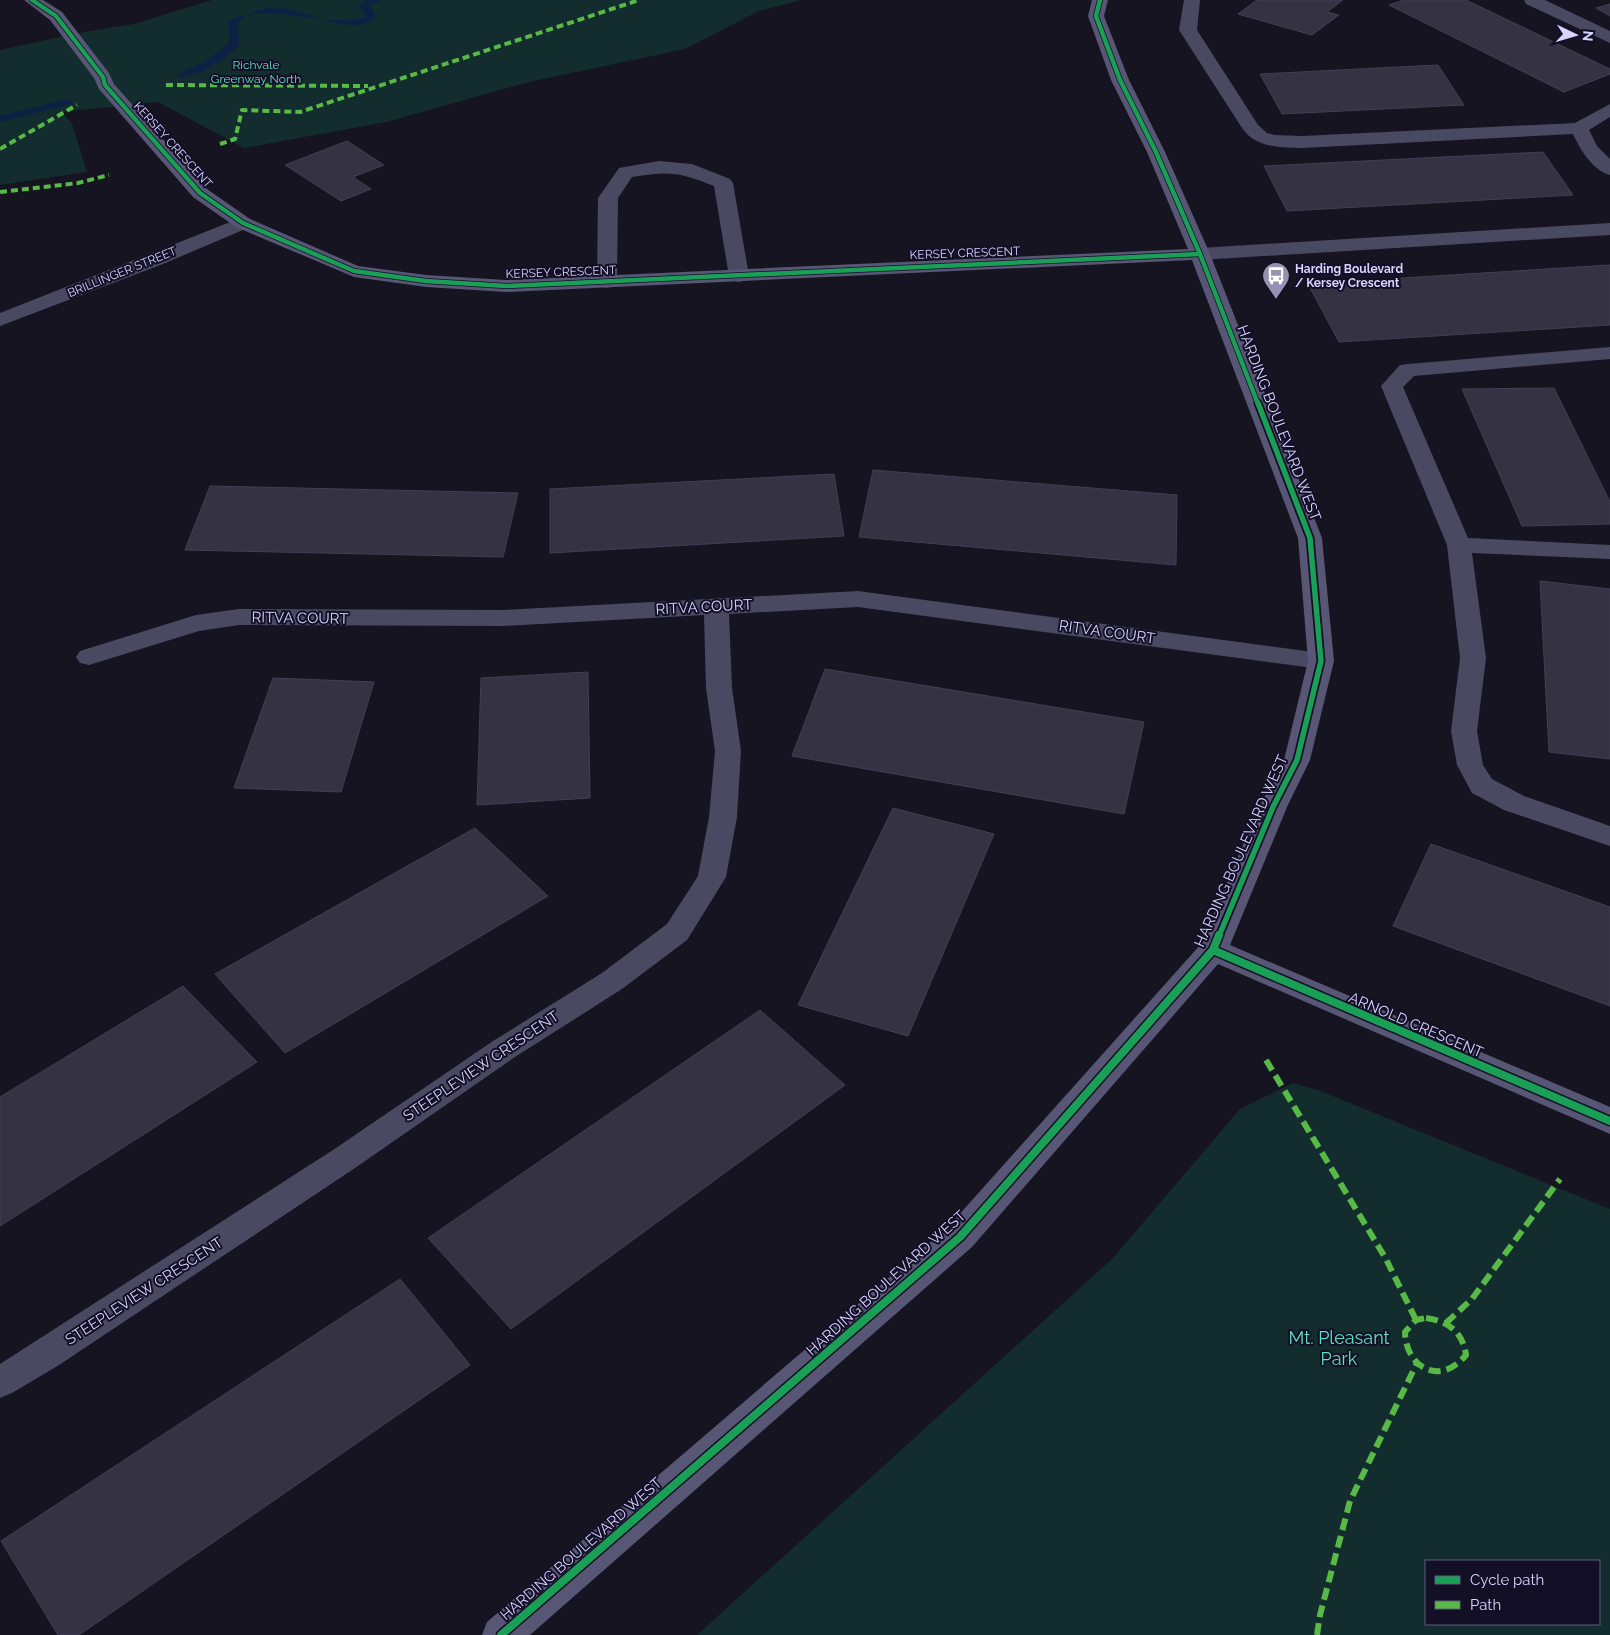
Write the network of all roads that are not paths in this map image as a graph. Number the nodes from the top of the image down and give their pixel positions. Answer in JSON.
{"nodes":[{"id":1,"x":32,"y":0,"type":"edge"},
{"id":2,"x":1100,"y":0,"type":"edge"},
{"id":3,"x":1192,"y":0,"type":"edge"},
{"id":4,"x":1532,"y":0,"type":"edge"},
{"id":5,"x":1610,"y":38,"type":"edge"},
{"id":6,"x":1610,"y":109,"type":"edge"},
{"id":7,"x":1579,"y":128,"type":"junction"},
{"id":8,"x":1610,"y":169,"type":"edge"},
{"id":9,"x":243,"y":223,"type":"junction"},
{"id":10,"x":1610,"y":229,"type":"edge"},
{"id":11,"x":1200,"y":254,"type":"junction"},
{"id":12,"x":739,"y":276,"type":"junction"},
{"id":13,"x":607,"y":282,"type":"junction"},
{"id":14,"x":0,"y":320,"type":"edge"},
{"id":15,"x":1610,"y":354,"type":"edge"},
{"id":16,"x":1459,"y":545,"type":"junction"},
{"id":17,"x":1610,"y":552,"type":"edge"},
{"id":18,"x":716,"y":606,"type":"junction"},
{"id":19,"x":89,"y":657,"type":"dead end"},
{"id":20,"x":1321,"y":661,"type":"junction"},
{"id":21,"x":1610,"y":836,"type":"edge"},
{"id":22,"x":1213,"y":950,"type":"junction"},
{"id":23,"x":1610,"y":1121,"type":"edge"},
{"id":24,"x":0,"y":1382,"type":"edge"},
{"id":25,"x":500,"y":1635,"type":"edge"}],
"edges":[{"from":1,"to":9,"type":"street","name":"KERSEY CRESCENT"},
{"from":2,"to":11,"type":"street","name":"HARDING BOULEVARD WEST"},
{"from":3,"to":7,"type":"street"},
{"from":4,"to":5,"type":"street"},
{"from":6,"to":7,"type":"street"},
{"from":7,"to":8,"type":"street"},
{"from":9,"to":13,"type":"street","name":"KERSEY CRESCENT"},
{"from":9,"to":14,"type":"street","name":"BRILLINGER STREET"},
{"from":10,"to":11,"type":"street"},
{"from":11,"to":12,"type":"street","name":"KERSEY CRESCENT"},
{"from":11,"to":20,"type":"street","name":"HARDING BOULEVARD WEST"},
{"from":12,"to":13,"type":"street","name":"KERSEY CRESCENT"},
{"from":12,"to":13,"type":"street","name":"KERSEY CRESCENT"},
{"from":15,"to":16,"type":"street"},
{"from":16,"to":17,"type":"street"},
{"from":16,"to":21,"type":"street"},
{"from":18,"to":19,"type":"street","name":"RITVA COURT"},
{"from":18,"to":20,"type":"street","name":"RITVA COURT"},
{"from":18,"to":24,"type":"street","name":"STEEPLEVIEW CRESCENT"},
{"from":20,"to":22,"type":"street","name":"HARDING BOULEVARD WEST"},
{"from":22,"to":23,"type":"street","name":"ARNOLD CRESCENT"},
{"from":22,"to":25,"type":"street","name":"HARDING BOULEVARD WEST"}]}
